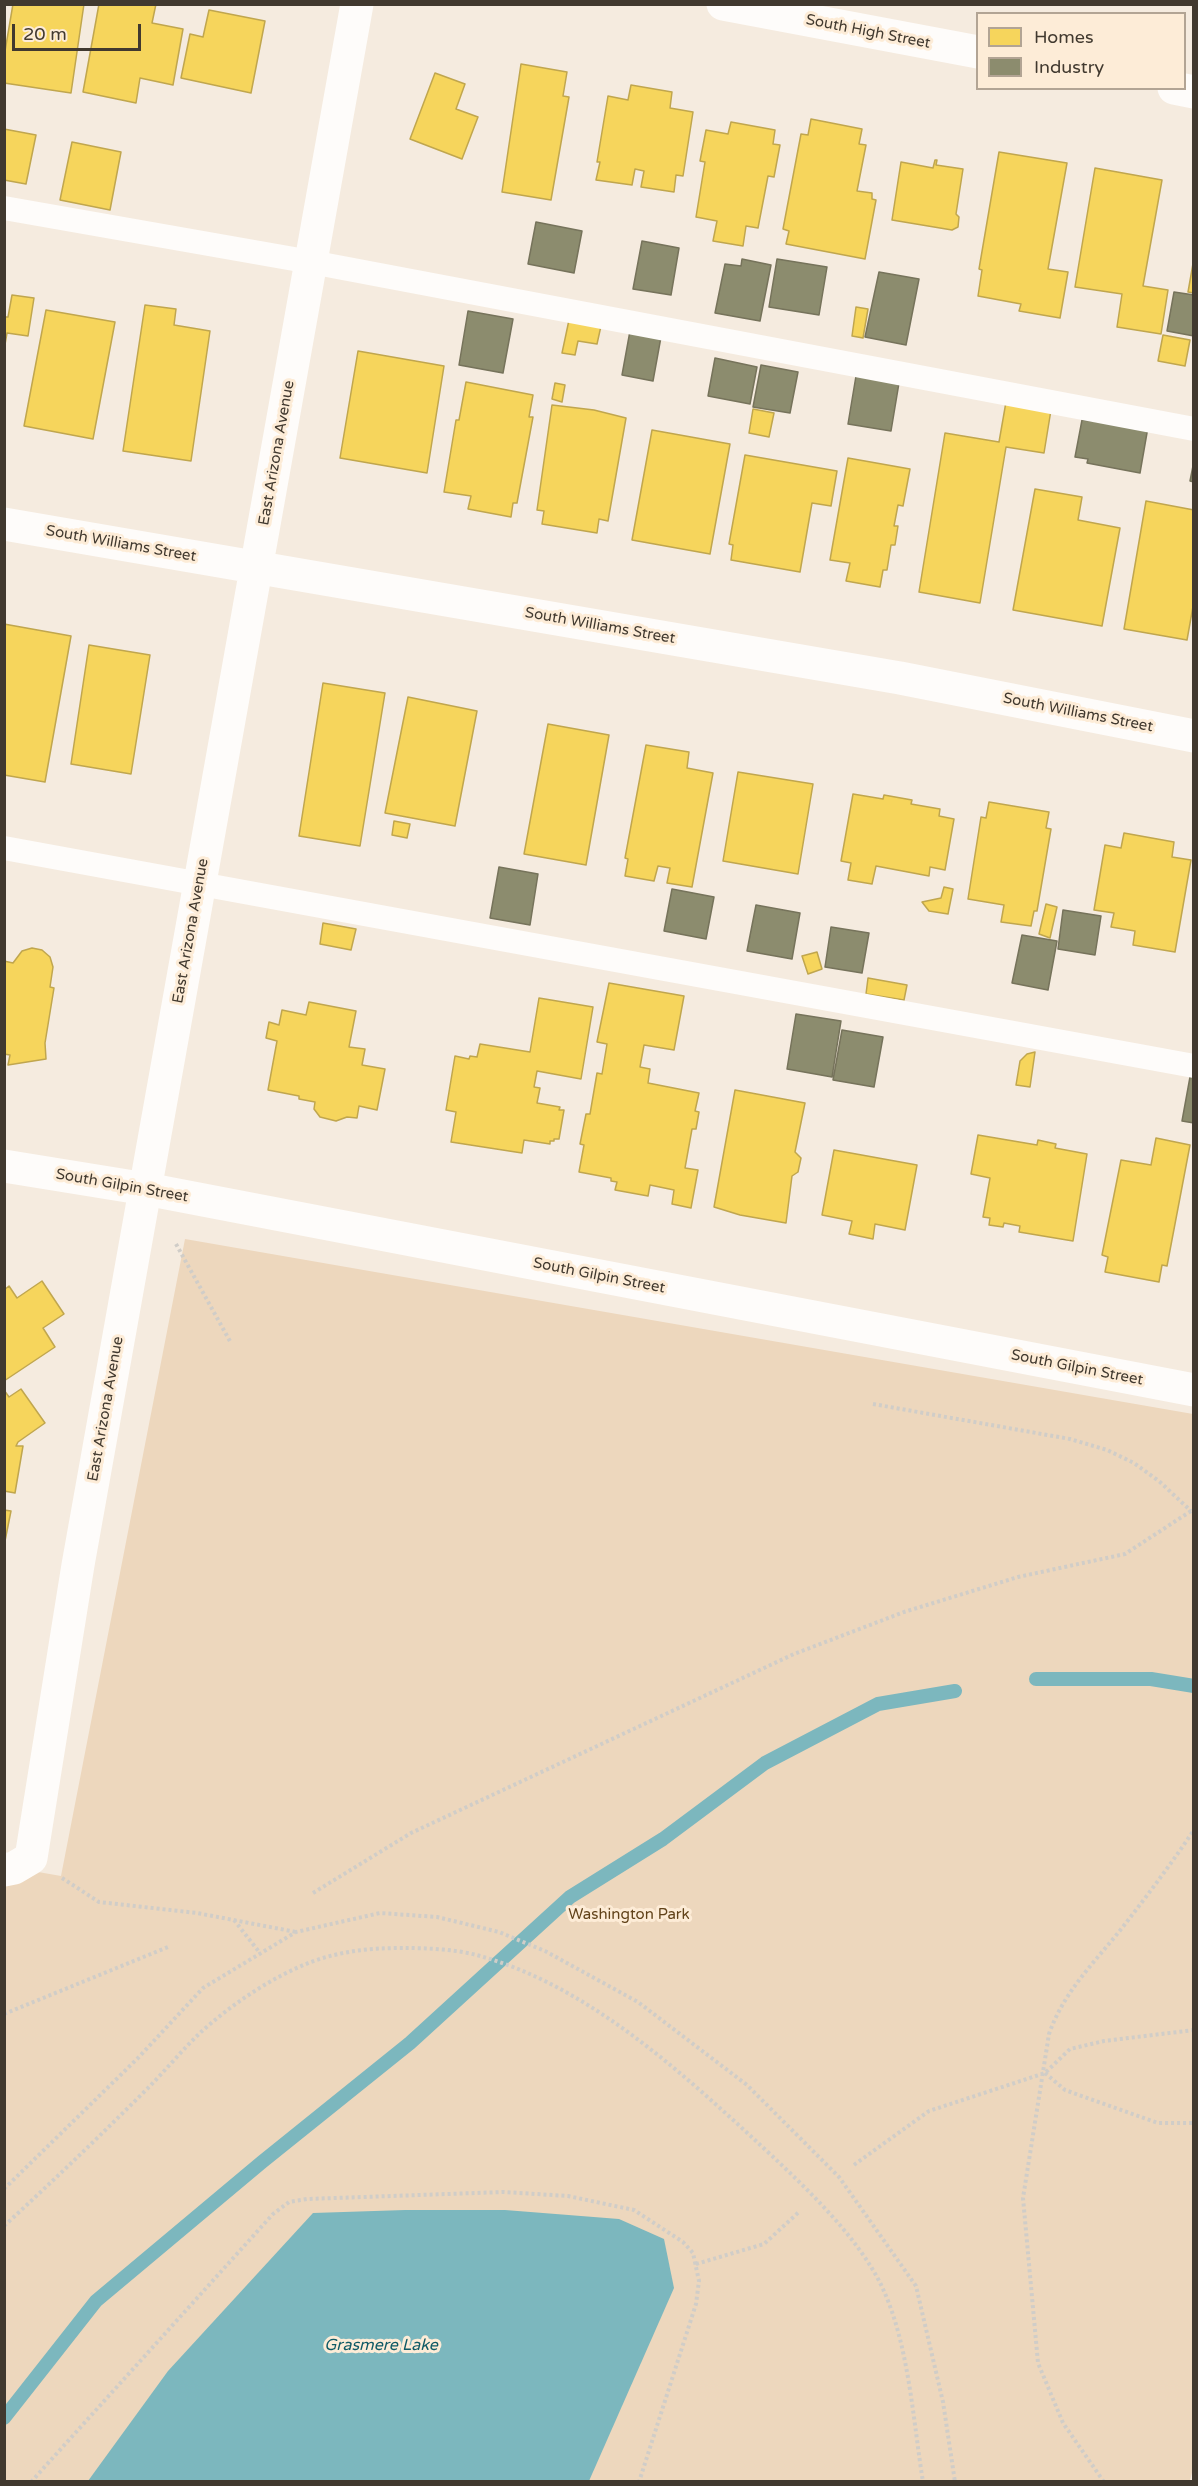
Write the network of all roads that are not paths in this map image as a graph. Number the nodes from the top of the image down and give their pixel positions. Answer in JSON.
{"nodes":[{"id":1,"x":357,"y":4,"type":"edge"},
{"id":2,"x":723,"y":4,"type":"edge"},
{"id":3,"x":976,"y":52,"type":"edge"},
{"id":4,"x":4,"y":208,"type":"edge"},
{"id":5,"x":311,"y":262,"type":"junction"},
{"id":6,"x":1194,"y":429,"type":"edge"},
{"id":7,"x":4,"y":524,"type":"edge"},
{"id":8,"x":256,"y":567,"type":"junction"},
{"id":9,"x":1194,"y":736,"type":"edge"},
{"id":10,"x":4,"y":848,"type":"edge"},
{"id":11,"x":199,"y":883,"type":"junction"},
{"id":12,"x":1194,"y":1066,"type":"edge"},
{"id":13,"x":4,"y":1166,"type":"edge"},
{"id":14,"x":146,"y":1189,"type":"junction"},
{"id":15,"x":1194,"y":1390,"type":"edge"},
{"id":16,"x":18,"y":1864,"type":"edge"}],
"edges":[{"from":1,"to":5,"type":"street","name":"East Arizona Avenue"},
{"from":2,"to":3,"type":"street","name":"South High Street"},
{"from":4,"to":5,"type":"lane"},
{"from":5,"to":6,"type":"lane"},
{"from":5,"to":8,"type":"street","name":"East Arizona Avenue"},
{"from":7,"to":8,"type":"street","name":"South Williams Street"},
{"from":8,"to":9,"type":"street","name":"South Williams Street"},
{"from":8,"to":11,"type":"street","name":"East Arizona Avenue"},
{"from":10,"to":11,"type":"lane"},
{"from":11,"to":12,"type":"lane"},
{"from":11,"to":14,"type":"street","name":"East Arizona Avenue"},
{"from":13,"to":14,"type":"street","name":"South Gilpin Street"},
{"from":14,"to":15,"type":"street","name":"South Gilpin Street"},
{"from":14,"to":16,"type":"street","name":"East Arizona Avenue"}]}
